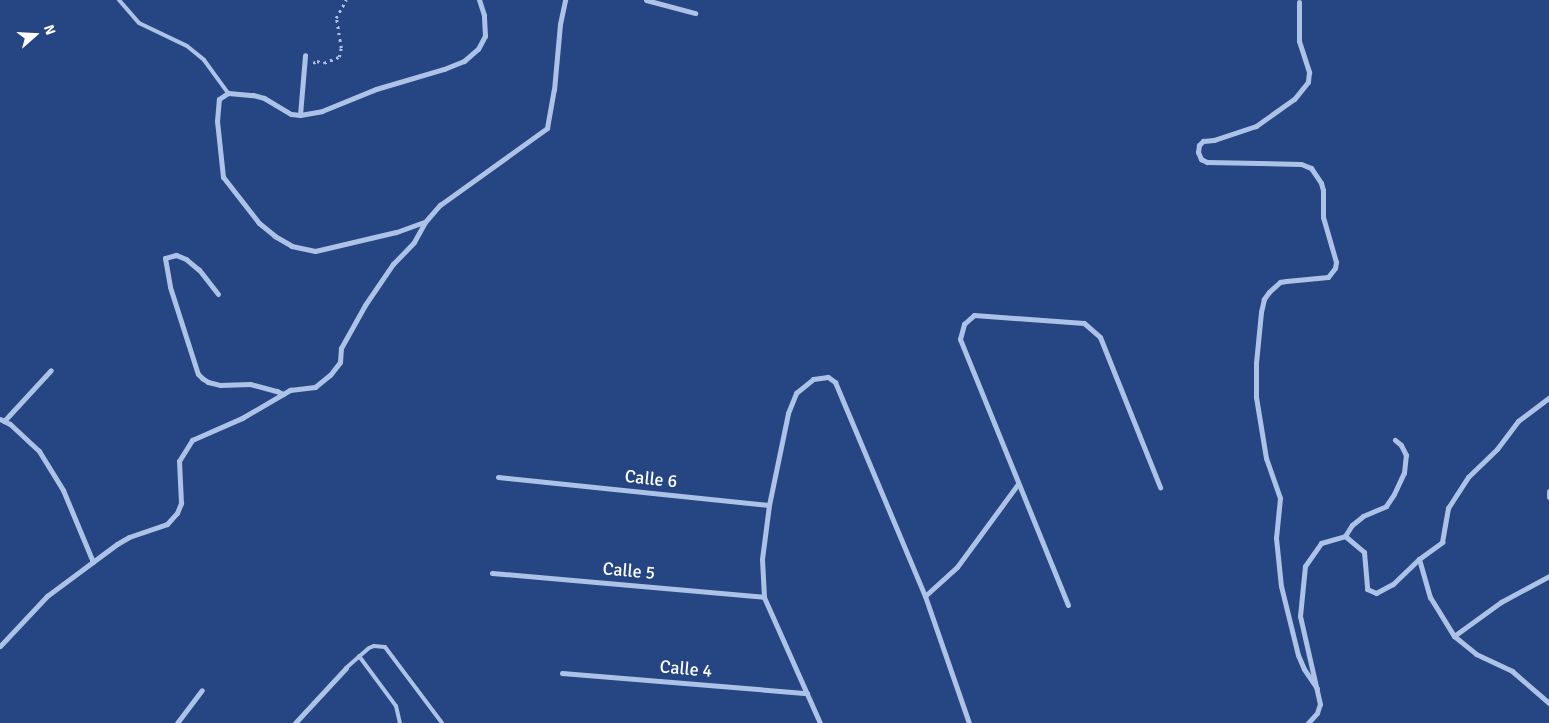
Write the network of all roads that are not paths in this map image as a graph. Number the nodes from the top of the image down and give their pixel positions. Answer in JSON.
{"nodes":[{"id":1,"x":119,"y":0,"type":"edge"},
{"id":2,"x":480,"y":0,"type":"edge"},
{"id":3,"x":565,"y":0,"type":"edge"},
{"id":4,"x":646,"y":0,"type":"edge"},
{"id":5,"x":1299,"y":2,"type":"dead end"},
{"id":6,"x":696,"y":13,"type":"dead end"},
{"id":7,"x":306,"y":55,"type":"dead end"},
{"id":8,"x":228,"y":93,"type":"junction"},
{"id":9,"x":300,"y":115,"type":"junction"},
{"id":10,"x":425,"y":222,"type":"junction"},
{"id":11,"x":218,"y":294,"type":"dead end"},
{"id":12,"x":51,"y":370,"type":"dead end"},
{"id":13,"x":283,"y":394,"type":"junction"},
{"id":14,"x":1549,"y":398,"type":"edge"},
{"id":15,"x":2,"y":420,"type":"edge"},
{"id":16,"x":1395,"y":440,"type":"dead end"},
{"id":17,"x":498,"y":477,"type":"dead end"},
{"id":18,"x":1018,"y":484,"type":"junction"},
{"id":19,"x":1160,"y":487,"type":"dead end"},
{"id":20,"x":1549,"y":491,"type":"edge"},
{"id":21,"x":1549,"y":497,"type":"edge"},
{"id":22,"x":769,"y":505,"type":"junction"},
{"id":23,"x":1345,"y":536,"type":"junction"},
{"id":24,"x":1419,"y":559,"type":"junction"},
{"id":25,"x":93,"y":562,"type":"junction"},
{"id":26,"x":492,"y":573,"type":"dead end"},
{"id":27,"x":1549,"y":576,"type":"edge"},
{"id":28,"x":925,"y":596,"type":"junction"},
{"id":29,"x":764,"y":597,"type":"junction"},
{"id":30,"x":1068,"y":605,"type":"dead end"},
{"id":31,"x":1454,"y":636,"type":"junction"},
{"id":32,"x":0,"y":646,"type":"edge"},
{"id":33,"x":359,"y":656,"type":"junction"},
{"id":34,"x":346,"y":668,"type":"joint"},
{"id":35,"x":562,"y":673,"type":"dead end"},
{"id":36,"x":1317,"y":688,"type":"junction"},
{"id":37,"x":202,"y":690,"type":"dead end"},
{"id":38,"x":807,"y":693,"type":"junction"},
{"id":39,"x":1549,"y":703,"type":"edge"},
{"id":40,"x":177,"y":723,"type":"edge"},
{"id":41,"x":295,"y":723,"type":"edge"},
{"id":42,"x":400,"y":723,"type":"edge"},
{"id":43,"x":442,"y":723,"type":"edge"},
{"id":44,"x":820,"y":723,"type":"edge"},
{"id":45,"x":969,"y":723,"type":"edge"},
{"id":46,"x":1308,"y":723,"type":"edge"}],
"edges":[{"from":1,"to":8,"type":"lane"},
{"from":2,"to":9,"type":"street"},
{"from":3,"to":10,"type":"street"},
{"from":4,"to":6,"type":"street"},
{"from":5,"to":36,"type":"street"},
{"from":7,"to":9,"type":"street"},
{"from":8,"to":9,"type":"street"},
{"from":8,"to":10,"type":"street"},
{"from":10,"to":13,"type":"street"},
{"from":11,"to":13,"type":"street"},
{"from":12,"to":15,"type":"street"},
{"from":13,"to":25,"type":"street"},
{"from":14,"to":24,"type":"street"},
{"from":15,"to":25,"type":"street"},
{"from":16,"to":23,"type":"street"},
{"from":17,"to":22,"type":"street","name":"Calle 6"},
{"from":18,"to":19,"type":"street"},
{"from":18,"to":28,"type":"street"},
{"from":18,"to":30,"type":"street"},
{"from":20,"to":21,"type":"street"},
{"from":22,"to":28,"type":"street"},
{"from":22,"to":29,"type":"street"},
{"from":23,"to":24,"type":"street"},
{"from":23,"to":36,"type":"street"},
{"from":24,"to":31,"type":"street"},
{"from":25,"to":32,"type":"street"},
{"from":26,"to":29,"type":"street","name":"Calle 5"},
{"from":27,"to":31,"type":"street"},
{"from":28,"to":45,"type":"street"},
{"from":29,"to":38,"type":"street"},
{"from":31,"to":39,"type":"street"},
{"from":33,"to":34,"type":"lane"},
{"from":33,"to":42,"type":"lane"},
{"from":33,"to":43,"type":"lane"},
{"from":34,"to":41,"type":"street"},
{"from":35,"to":38,"type":"street","name":"Calle 4"},
{"from":36,"to":46,"type":"street"},
{"from":37,"to":40,"type":"street"},
{"from":38,"to":44,"type":"street"}]}
